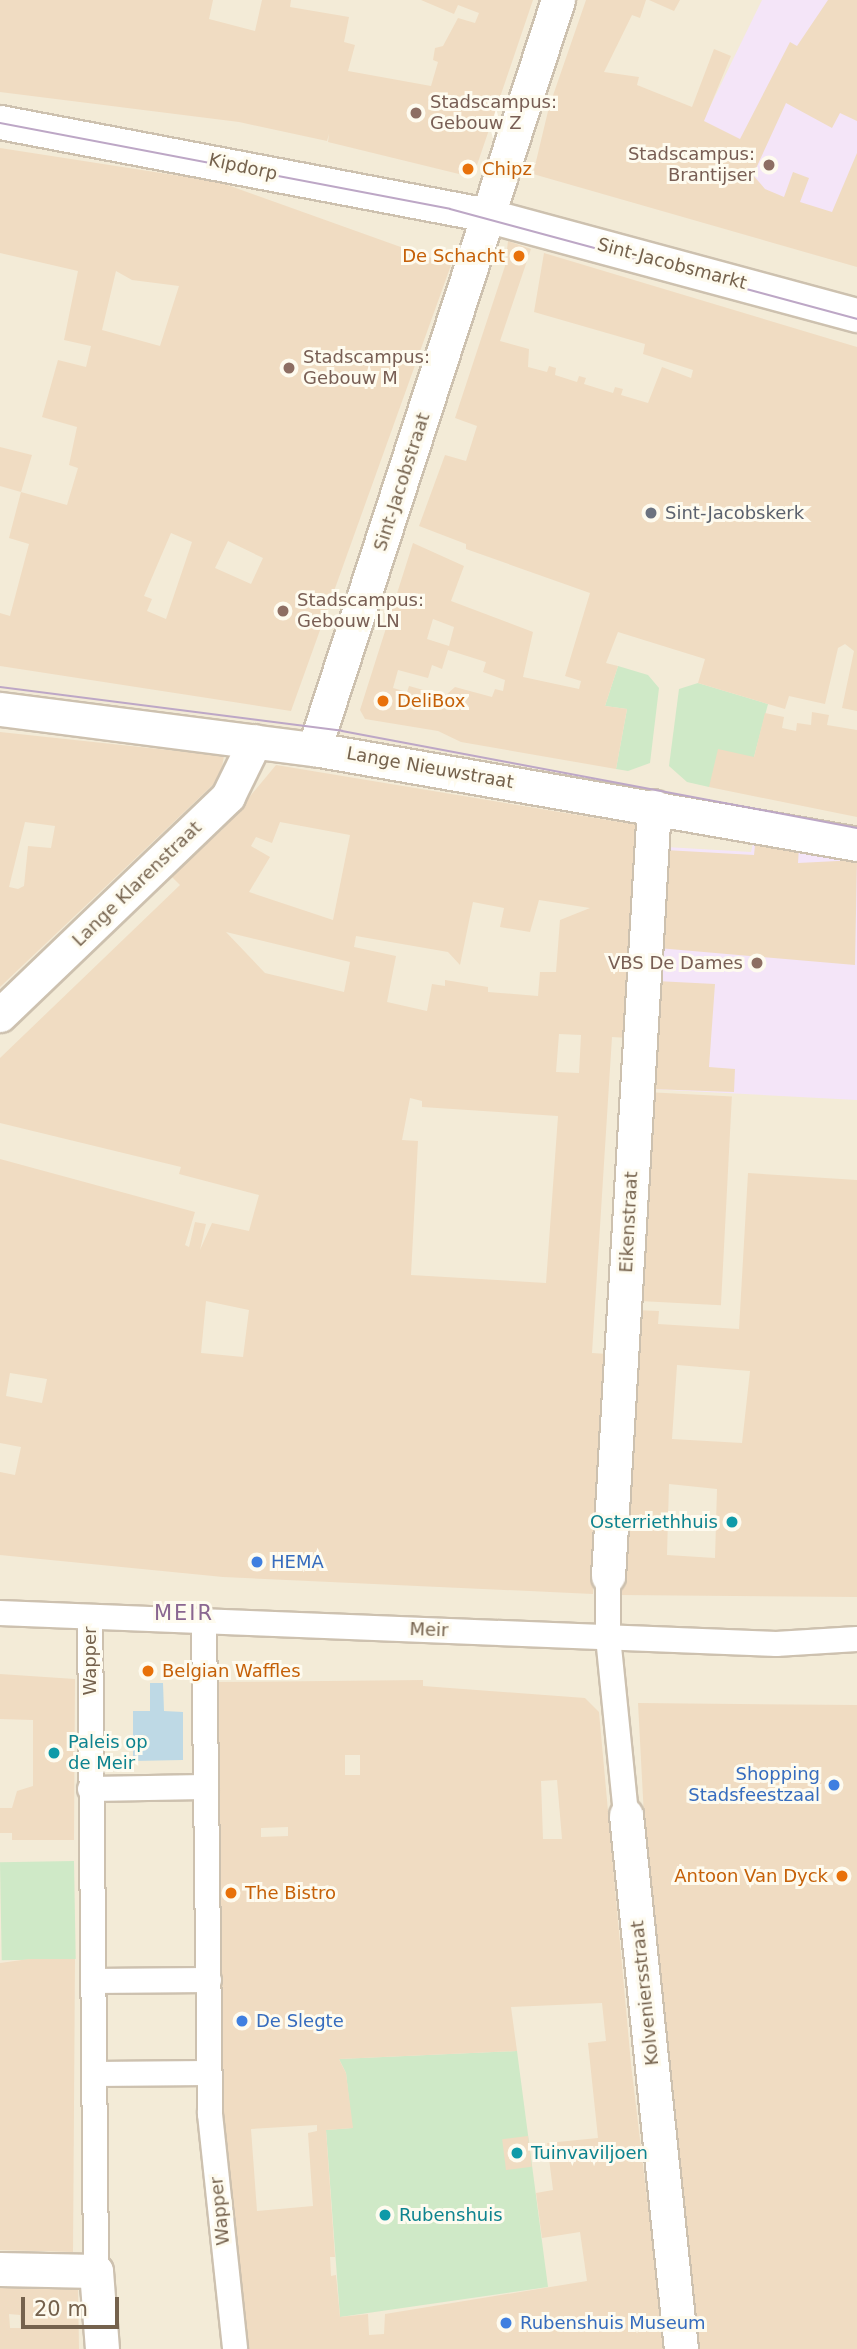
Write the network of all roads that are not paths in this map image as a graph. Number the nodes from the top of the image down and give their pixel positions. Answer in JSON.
{"nodes":[{"id":1,"x":558,"y":0,"type":"edge"},
{"id":2,"x":0,"y":122,"type":"edge"},
{"id":3,"x":486,"y":215,"type":"junction"},
{"id":4,"x":857,"y":314,"type":"edge"},
{"id":5,"x":0,"y":709,"type":"edge"},
{"id":6,"x":256,"y":741,"type":"junction"},
{"id":7,"x":314,"y":749,"type":"junction"},
{"id":8,"x":654,"y":806,"type":"junction"},
{"id":9,"x":857,"y":844,"type":"edge"},
{"id":10,"x":0,"y":1014,"type":"edge"},
{"id":11,"x":608,"y":1576,"type":"joint"},
{"id":12,"x":0,"y":1613,"type":"edge"},
{"id":13,"x":90,"y":1617,"type":"junction"},
{"id":14,"x":204,"y":1620,"type":"junction"},
{"id":15,"x":608,"y":1637,"type":"junction"},
{"id":16,"x":857,"y":1639,"type":"edge"},
{"id":17,"x":206,"y":1787,"type":"junction"},
{"id":18,"x":90,"y":1789,"type":"junction"},
{"id":19,"x":626,"y":1815,"type":"joint"},
{"id":20,"x":209,"y":1980,"type":"junction"},
{"id":21,"x":93,"y":1981,"type":"junction"},
{"id":22,"x":209,"y":2073,"type":"junction"},
{"id":23,"x":94,"y":2074,"type":"junction"},
{"id":24,"x":0,"y":2269,"type":"edge"},
{"id":25,"x":96,"y":2271,"type":"junction"},
{"id":26,"x":102,"y":2349,"type":"edge"},
{"id":27,"x":235,"y":2349,"type":"edge"},
{"id":28,"x":681,"y":2349,"type":"edge"}],
"edges":[{"from":1,"to":3,"type":"street","name":"Sint-Jacobstraat"},
{"from":2,"to":3,"type":"street","name":"Kipdorp"},
{"from":3,"to":4,"type":"street","name":"Sint-Jacobsmarkt"},
{"from":3,"to":7,"type":"street","name":"Sint-Jacobstraat"},
{"from":5,"to":6,"type":"street","name":"Lange Nieuwstraat"},
{"from":6,"to":7,"type":"street","name":"Lange Nieuwstraat"},
{"from":6,"to":10,"type":"street","name":"Lange Klarenstraat"},
{"from":7,"to":8,"type":"street","name":"Lange Nieuwstraat"},
{"from":8,"to":9,"type":"street","name":"Lange Nieuwstraat"},
{"from":8,"to":11,"type":"street","name":"Eikenstraat"},
{"from":11,"to":15,"type":"street","name":"Eikenstraat"},
{"from":12,"to":13,"type":"street","name":"Meir"},
{"from":13,"to":14,"type":"street","name":"Meir"},
{"from":13,"to":18,"type":"street","name":"Wapper"},
{"from":14,"to":15,"type":"street","name":"Meir"},
{"from":14,"to":17,"type":"street","name":"Wapper"},
{"from":15,"to":16,"type":"street","name":"Meir"},
{"from":15,"to":19,"type":"street","name":"Kolveniersstraat"},
{"from":17,"to":18,"type":"street"},
{"from":17,"to":20,"type":"street","name":"Wapper"},
{"from":18,"to":21,"type":"street","name":"Wapper"},
{"from":19,"to":28,"type":"street","name":"Kolveniersstraat"},
{"from":20,"to":21,"type":"street"},
{"from":20,"to":22,"type":"street","name":"Wapper"},
{"from":21,"to":23,"type":"street","name":"Wapper"},
{"from":22,"to":23,"type":"street"},
{"from":22,"to":27,"type":"street","name":"Wapper"},
{"from":23,"to":25,"type":"street","name":"Wapper"},
{"from":24,"to":25,"type":"street"},
{"from":25,"to":26,"type":"street","name":"Wapper"}]}
